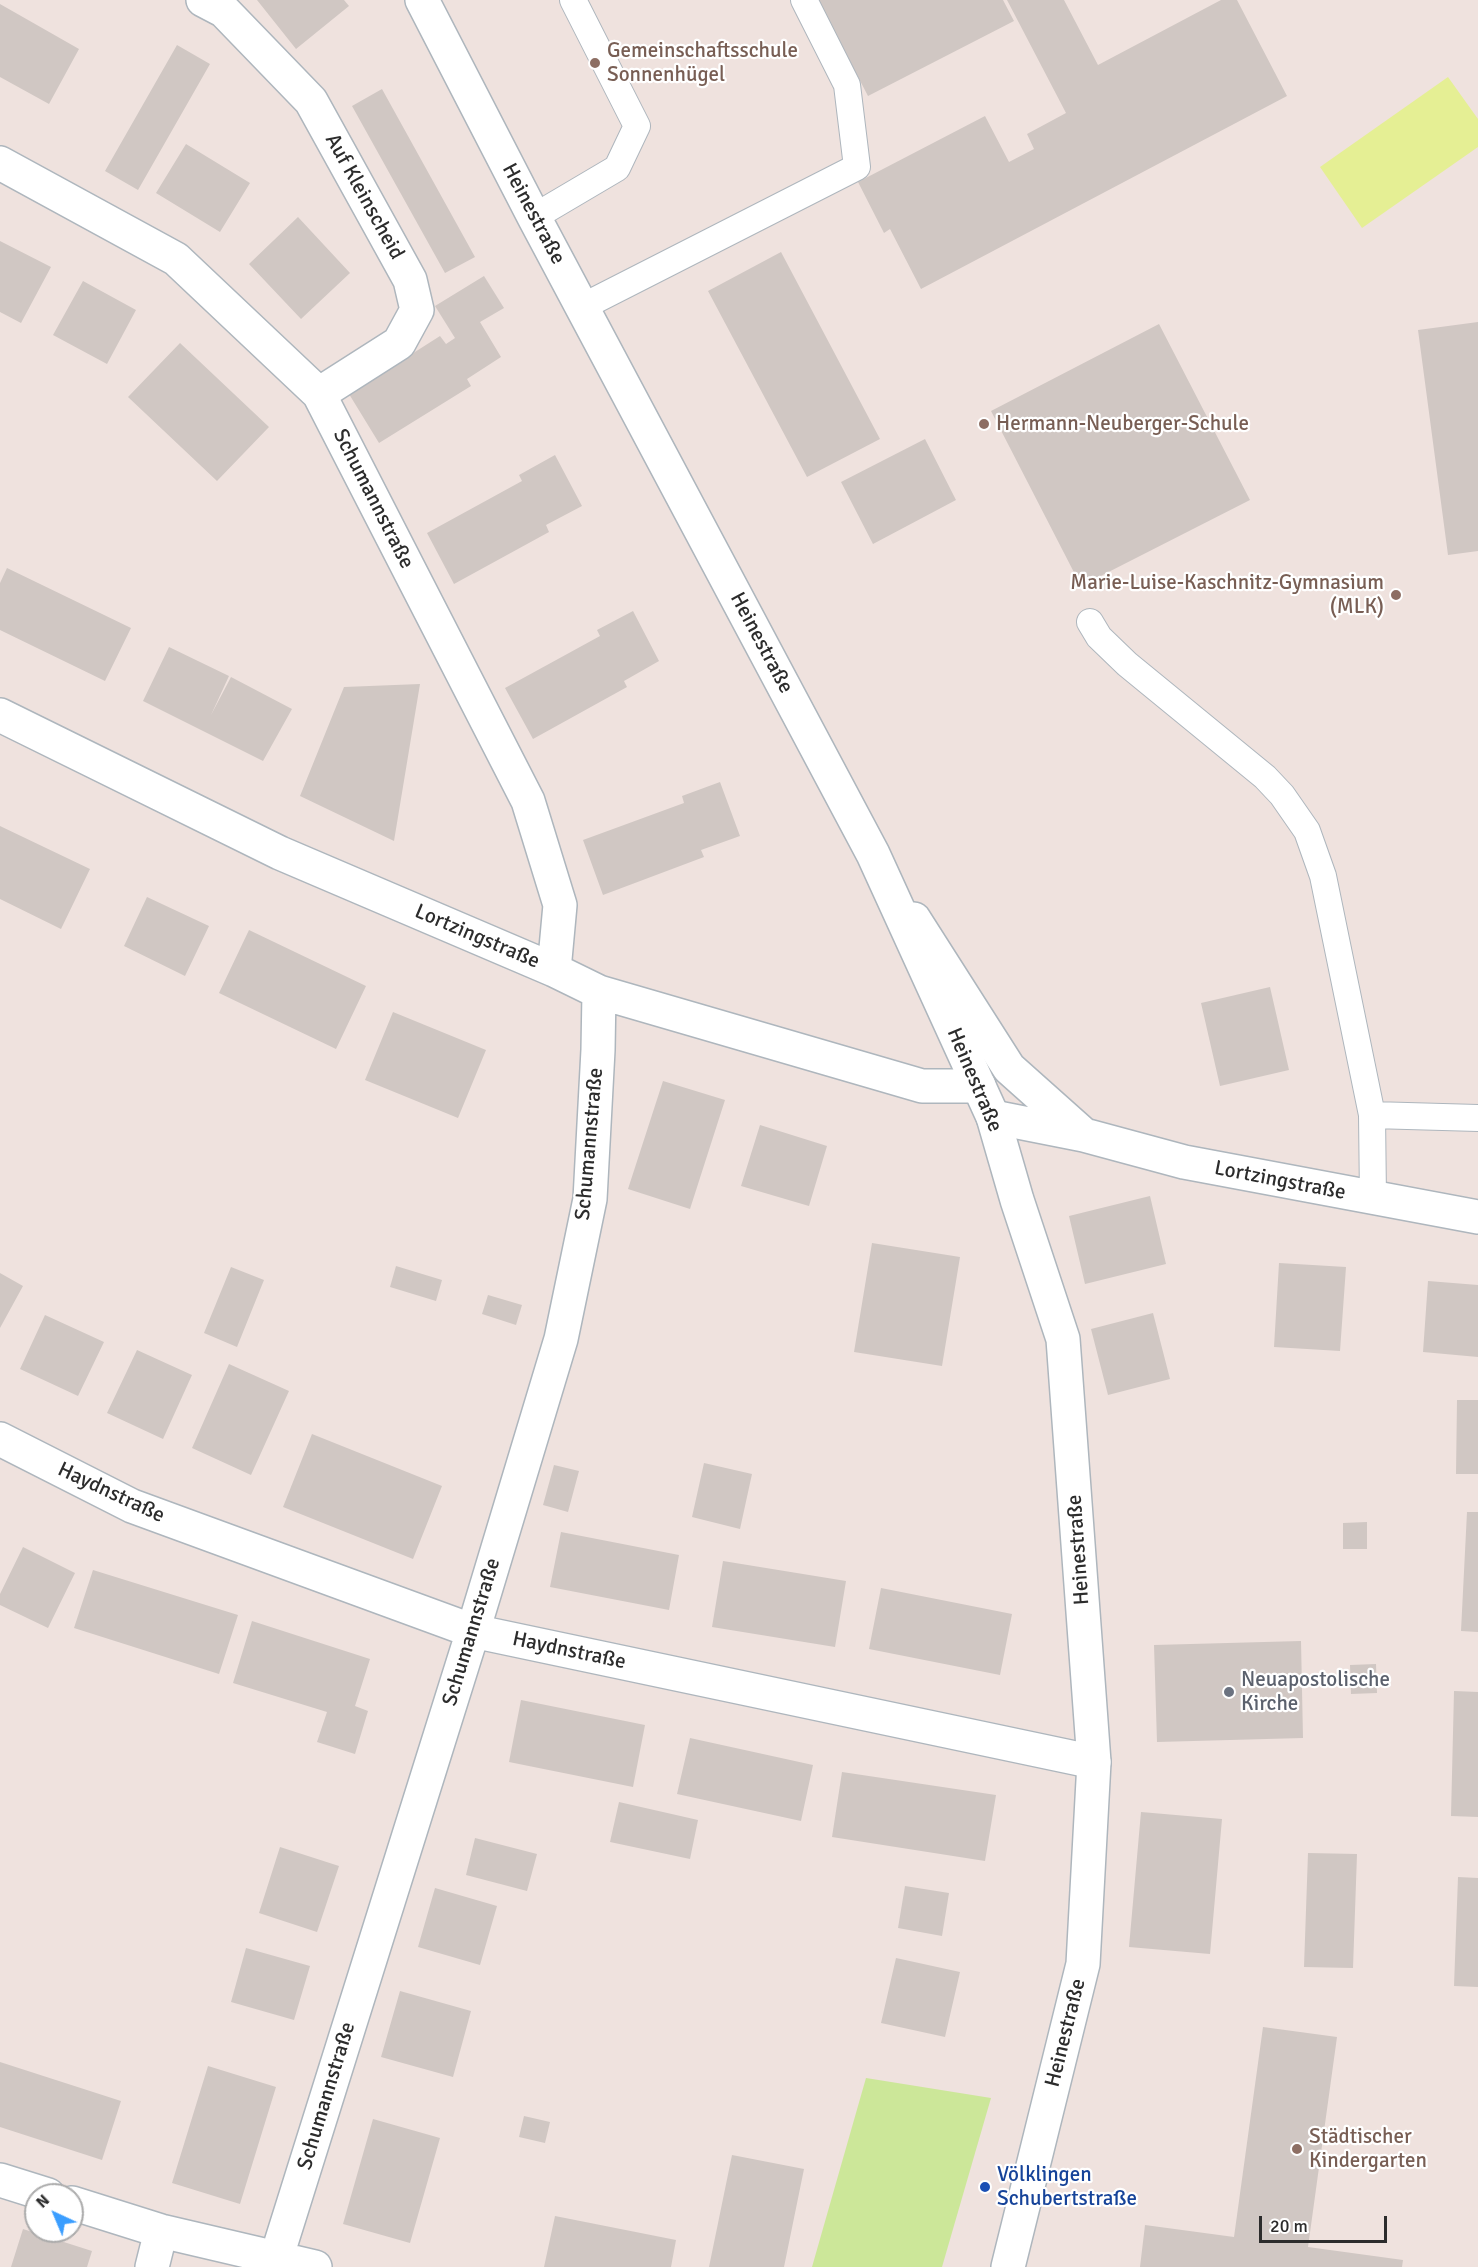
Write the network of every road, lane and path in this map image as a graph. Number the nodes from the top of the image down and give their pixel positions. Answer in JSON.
{"nodes":[{"id":1,"x":203,"y":0,"type":"edge"},
{"id":2,"x":422,"y":0,"type":"edge"},
{"id":3,"x":573,"y":0,"type":"edge"},
{"id":4,"x":804,"y":0,"type":"edge"},
{"id":5,"x":0,"y":163,"type":"edge"},
{"id":6,"x":534,"y":217,"type":"junction"},
{"id":7,"x":582,"y":307,"type":"junction"},
{"id":8,"x":319,"y":394,"type":"junction"},
{"id":9,"x":1090,"y":622,"type":"dead end"},
{"id":10,"x":0,"y":715,"type":"edge"},
{"id":11,"x":873,"y":854,"type":"junction"},
{"id":12,"x":554,"y":970,"type":"junction"},
{"id":13,"x":599,"y":992,"type":"junction"},
{"id":14,"x":979,"y":1086,"type":"junction"},
{"id":15,"x":1372,"y":1115,"type":"junction"},
{"id":16,"x":993,"y":1117,"type":"junction"},
{"id":17,"x":1478,"y":1118,"type":"edge"},
{"id":18,"x":1084,"y":1135,"type":"junction"},
{"id":19,"x":1373,"y":1198,"type":"junction"},
{"id":20,"x":1478,"y":1217,"type":"edge"},
{"id":21,"x":0,"y":1439,"type":"edge"},
{"id":22,"x":473,"y":1631,"type":"junction"},
{"id":23,"x":1095,"y":1762,"type":"junction"},
{"id":24,"x":0,"y":2180,"type":"edge"},
{"id":25,"x":24,"y":2188,"type":"edge"},
{"id":26,"x":84,"y":2207,"type":"edge"},
{"id":27,"x":160,"y":2231,"type":"junction"},
{"id":28,"x":276,"y":2259,"type":"junction"},
{"id":29,"x":152,"y":2267,"type":"edge"},
{"id":30,"x":315,"y":2267,"type":"edge"},
{"id":31,"x":1008,"y":2267,"type":"edge"}],
"edges":[{"from":1,"to":8,"type":"street","name":"Auf Kleinscheid"},
{"from":2,"to":6,"type":"street","name":"Heinestraße"},
{"from":3,"to":6,"type":"lane"},
{"from":4,"to":7,"type":"lane"},
{"from":5,"to":8,"type":"street","name":"Schumannstraße"},
{"from":6,"to":7,"type":"street","name":"Heinestraße"},
{"from":7,"to":11,"type":"street","name":"Heinestraße"},
{"from":8,"to":12,"type":"street","name":"Schumannstraße"},
{"from":9,"to":15,"type":"lane"},
{"from":10,"to":12,"type":"street","name":"Lortzingstraße"},
{"from":11,"to":14,"type":"street","name":"Heinestraße"},
{"from":11,"to":18,"type":"street","name":"Lortzingstraße"},
{"from":12,"to":13,"type":"street","name":"Lortzingstraße"},
{"from":13,"to":14,"type":"street","name":"Lortzingstraße"},
{"from":13,"to":22,"type":"street","name":"Schumannstraße"},
{"from":14,"to":16,"type":"street","name":"Heinestraße"},
{"from":15,"to":17,"type":"lane"},
{"from":15,"to":19,"type":"lane"},
{"from":16,"to":18,"type":"street","name":"Lortzingstraße"},
{"from":16,"to":23,"type":"street","name":"Heinestraße"},
{"from":18,"to":19,"type":"street","name":"Lortzingstraße"},
{"from":19,"to":20,"type":"street","name":"Lortzingstraße"},
{"from":21,"to":22,"type":"street","name":"Haydnstraße"},
{"from":22,"to":23,"type":"street","name":"Haydnstraße"},
{"from":22,"to":28,"type":"street","name":"Schumannstraße"},
{"from":23,"to":31,"type":"street","name":"Heinestraße"},
{"from":24,"to":25,"type":"street"},
{"from":26,"to":27,"type":"street"},
{"from":27,"to":28,"type":"street"},
{"from":27,"to":29,"type":"street"},
{"from":28,"to":30,"type":"street"}]}
